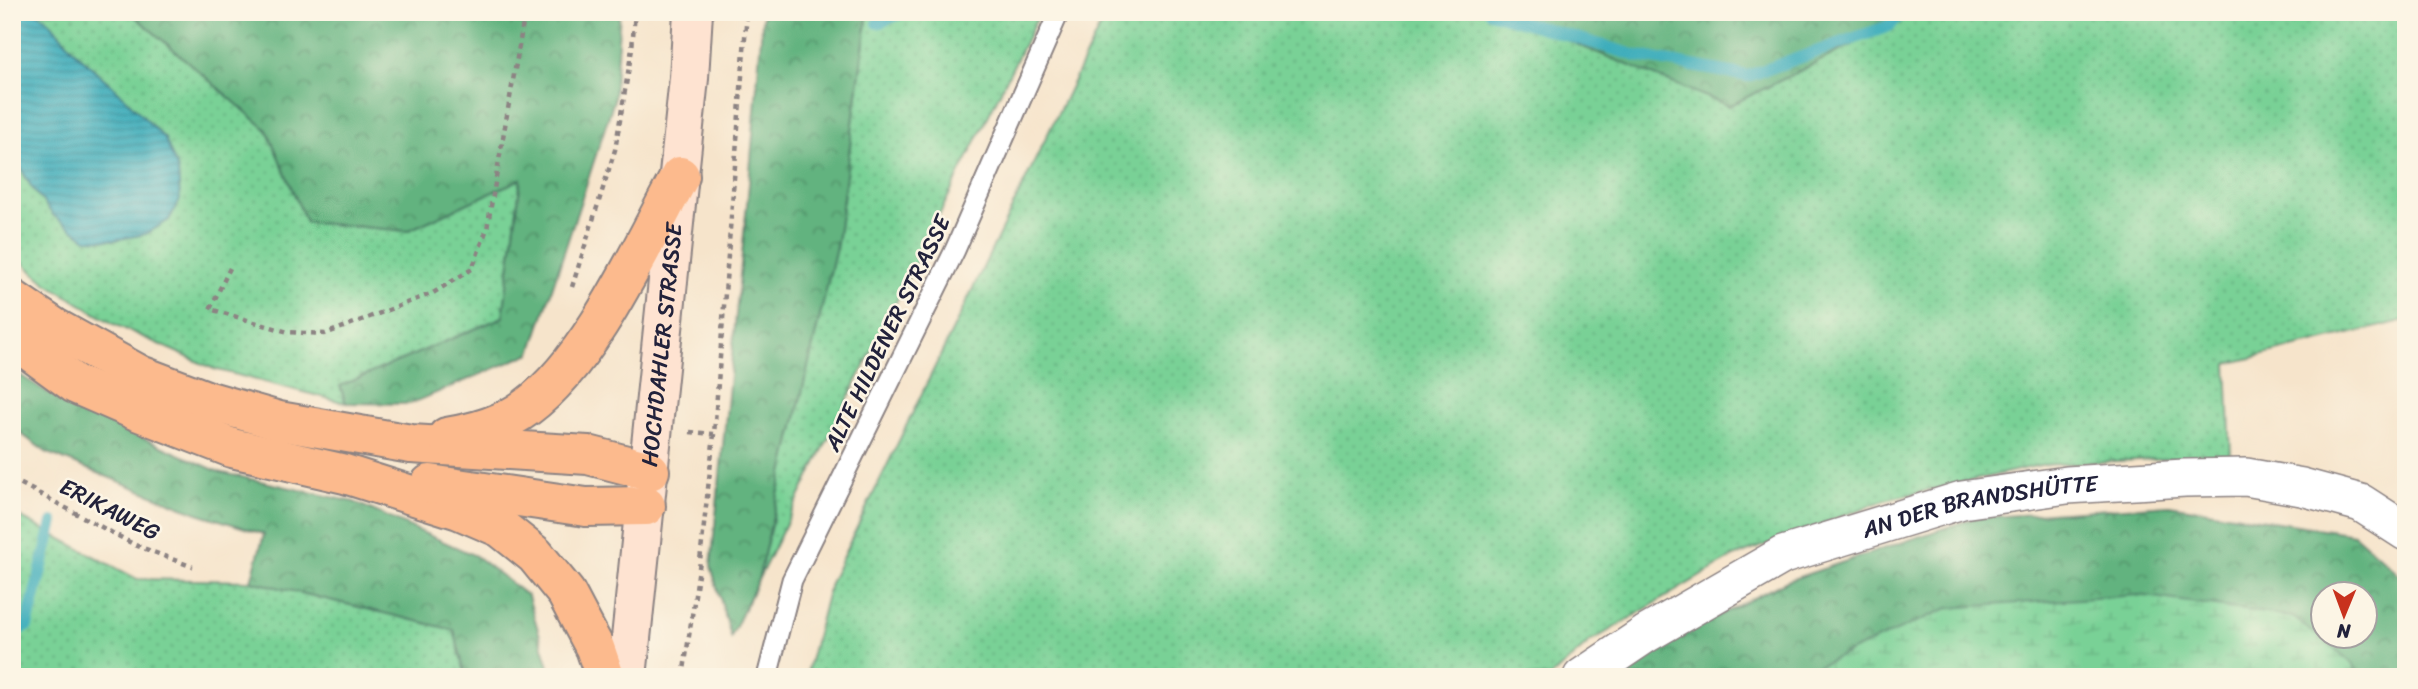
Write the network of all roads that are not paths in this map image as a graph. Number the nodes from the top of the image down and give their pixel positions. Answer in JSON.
{"nodes":[{"id":1,"x":694,"y":12,"type":"edge"},
{"id":2,"x":1059,"y":12,"type":"edge"},
{"id":3,"x":680,"y":176,"type":"junction"},
{"id":4,"x":12,"y":299,"type":"edge"},
{"id":5,"x":12,"y":338,"type":"edge"},
{"id":6,"x":411,"y":444,"type":"junction"},
{"id":7,"x":345,"y":474,"type":"junction"},
{"id":8,"x":648,"y":489,"type":"junction"},
{"id":9,"x":2406,"y":532,"type":"edge"},
{"id":10,"x":605,"y":677,"type":"edge"},
{"id":11,"x":627,"y":677,"type":"edge"},
{"id":12,"x":767,"y":677,"type":"edge"},
{"id":13,"x":1582,"y":677,"type":"edge"}],
"edges":[{"from":1,"to":3,"type":"main road","name":"HOCHDAHLER STRASSE"},
{"from":2,"to":12,"type":"lane","name":"ALTE HILDENER STRASSE"},
{"from":3,"to":6,"type":"highway"},
{"from":3,"to":8,"type":"main road","name":"HOCHDAHLER STRASSE"},
{"from":4,"to":6,"type":"highway"},
{"from":5,"to":7,"type":"highway"},
{"from":6,"to":8,"type":"highway"},
{"from":7,"to":8,"type":"highway"},
{"from":7,"to":10,"type":"highway"},
{"from":8,"to":11,"type":"main road","name":"HOCHDAHLER STRASSE"},
{"from":9,"to":13,"type":"street","name":"AN DER BRANDSHÜTTE"}]}
